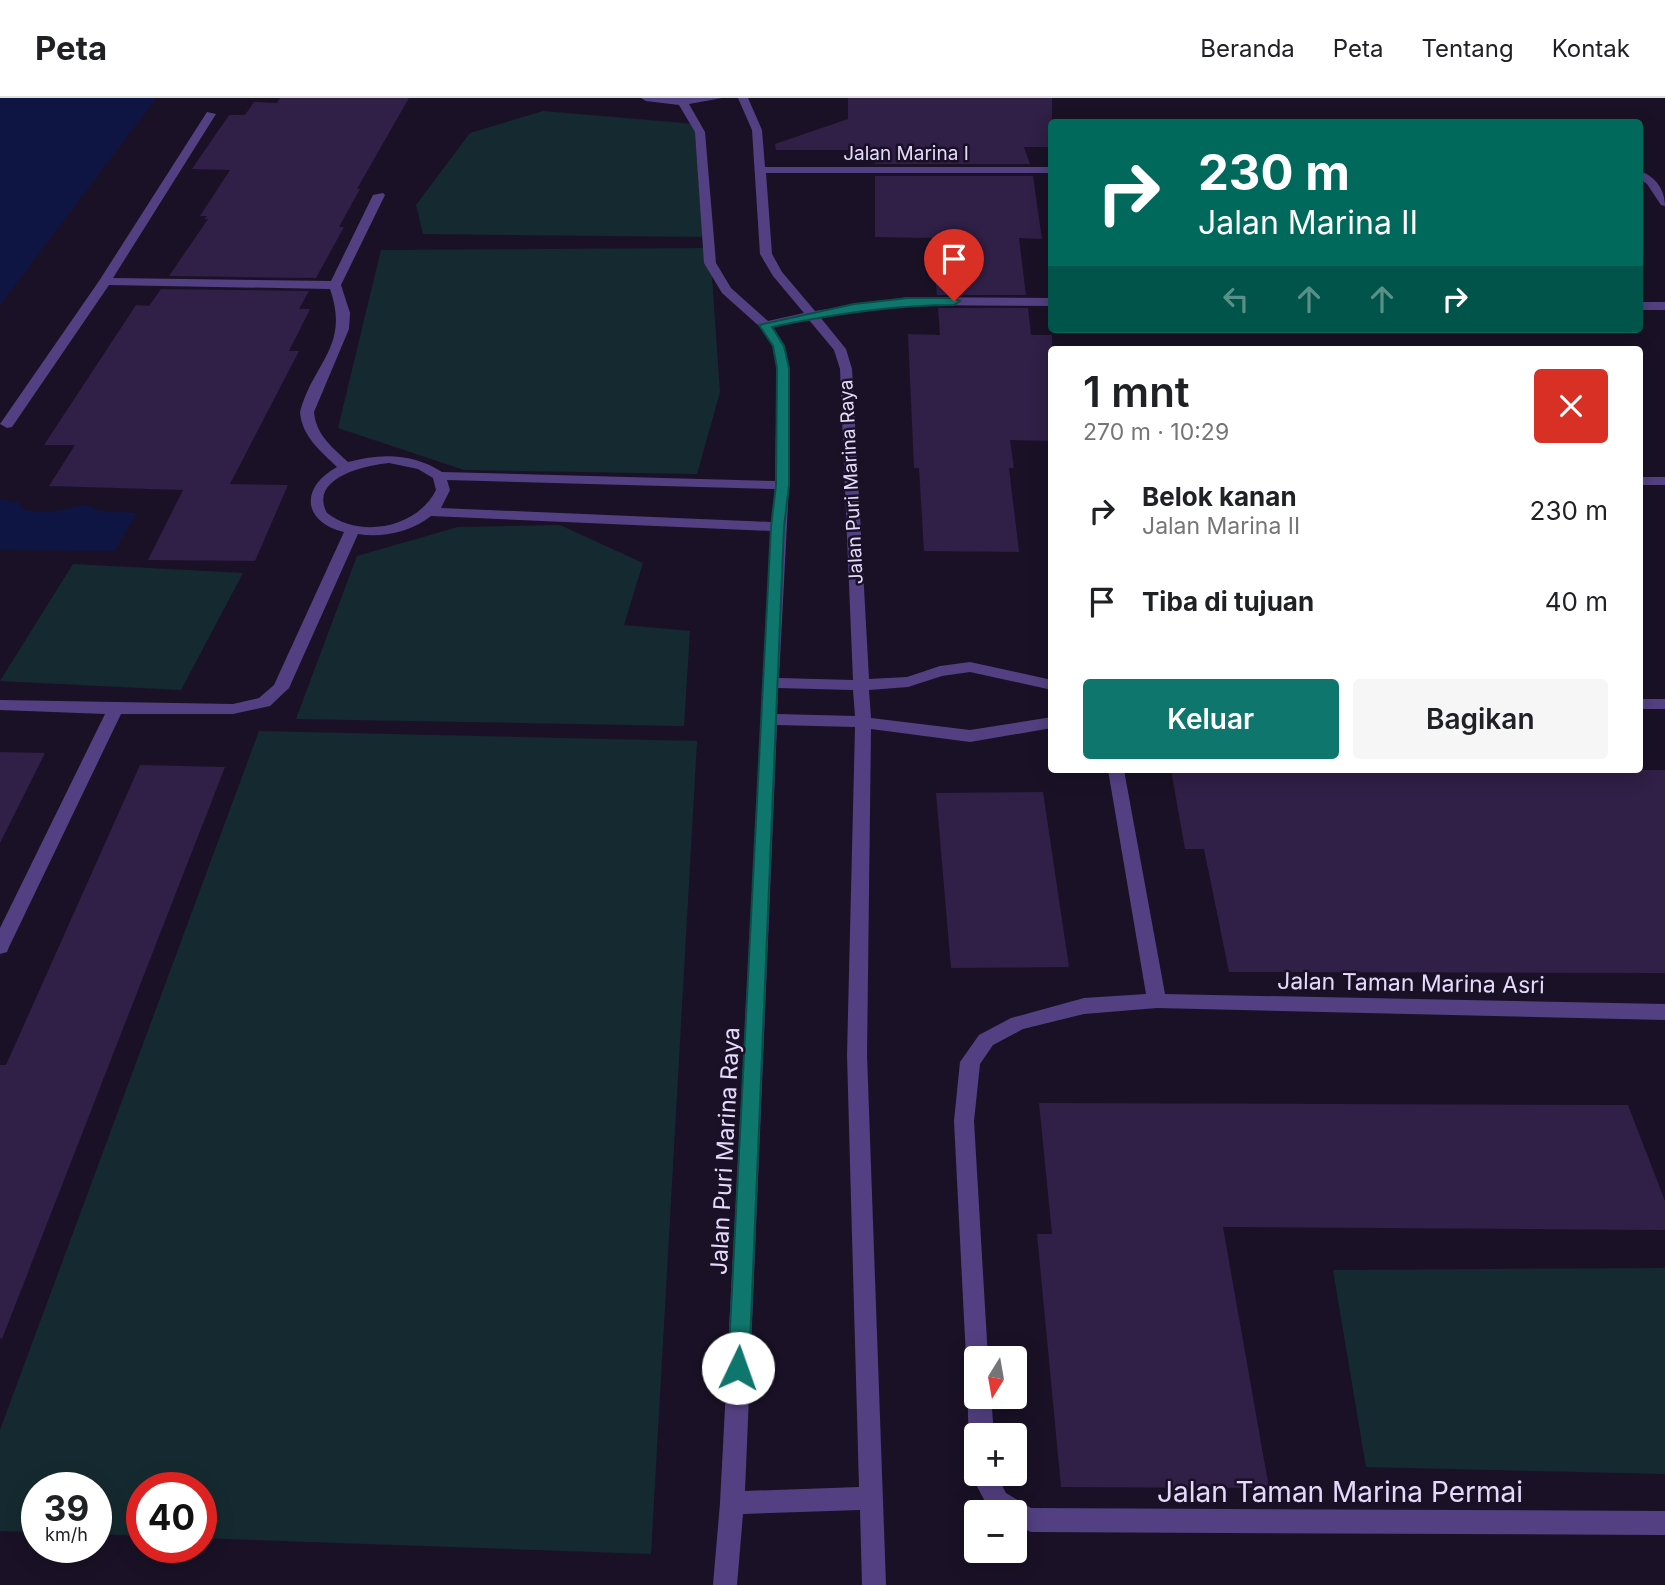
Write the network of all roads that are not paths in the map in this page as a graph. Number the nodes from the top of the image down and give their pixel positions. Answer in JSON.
{"nodes":[{"id":1,"x":646,"y":98,"type":"edge"},
{"id":2,"x":717,"y":98,"type":"edge"},
{"id":3,"x":743,"y":98,"type":"edge"},
{"id":4,"x":683,"y":102,"type":"junction"},
{"id":5,"x":211,"y":114,"type":"dead end"},
{"id":6,"x":761,"y":170,"type":"junction"},
{"id":7,"x":1048,"y":170,"type":"edge"},
{"id":8,"x":1643,"y":176,"type":"edge"},
{"id":9,"x":379,"y":195,"type":"dead end"},
{"id":10,"x":1665,"y":203,"type":"edge"},
{"id":11,"x":105,"y":281,"type":"junction"},
{"id":12,"x":335,"y":285,"type":"junction"},
{"id":13,"x":1048,"y":302,"type":"edge"},
{"id":14,"x":1643,"y":306,"type":"edge"},
{"id":15,"x":1665,"y":306,"type":"edge"},
{"id":16,"x":814,"y":315,"type":"junction"},
{"id":17,"x":765,"y":325,"type":"junction"},
{"id":18,"x":7,"y":424,"type":"dead end"},
{"id":19,"x":346,"y":468,"type":"junction"},
{"id":20,"x":440,"y":476,"type":"junction"},
{"id":21,"x":1643,"y":481,"type":"edge"},
{"id":22,"x":1665,"y":481,"type":"edge"},
{"id":23,"x":782,"y":485,"type":"junction"},
{"id":24,"x":432,"y":512,"type":"junction"},
{"id":25,"x":778,"y":527,"type":"junction"},
{"id":26,"x":352,"y":531,"type":"junction"},
{"id":27,"x":771,"y":683,"type":"junction"},
{"id":28,"x":1048,"y":684,"type":"edge"},
{"id":29,"x":861,"y":685,"type":"junction"},
{"id":30,"x":1643,"y":704,"type":"edge"},
{"id":31,"x":1665,"y":704,"type":"edge"},
{"id":32,"x":0,"y":705,"type":"edge"},
{"id":33,"x":116,"y":709,"type":"junction"},
{"id":34,"x":771,"y":719,"type":"junction"},
{"id":35,"x":863,"y":722,"type":"junction"},
{"id":36,"x":1048,"y":723,"type":"edge"},
{"id":37,"x":1117,"y":773,"type":"edge"},
{"id":38,"x":0,"y":947,"type":"edge"},
{"id":39,"x":1157,"y":1001,"type":"junction"},
{"id":40,"x":1665,"y":1012,"type":"edge"},
{"id":41,"x":976,"y":1346,"type":"edge"},
{"id":42,"x":871,"y":1498,"type":"junction"},
{"id":43,"x":732,"y":1503,"type":"junction"},
{"id":44,"x":1027,"y":1518,"type":"edge"},
{"id":45,"x":1665,"y":1523,"type":"edge"},
{"id":46,"x":725,"y":1585,"type":"edge"},
{"id":47,"x":874,"y":1585,"type":"edge"}],
"edges":[{"from":1,"to":4,"type":"street"},
{"from":2,"to":4,"type":"street"},
{"from":3,"to":6,"type":"street","name":"Jalan Puri Marina Raya"},
{"from":4,"to":17,"type":"street","name":"Jalan Puri Marina Raya"},
{"from":5,"to":11,"type":"street"},
{"from":6,"to":7,"type":"street","name":"Jalan Marina I"},
{"from":6,"to":16,"type":"street","name":"Jalan Puri Marina Raya"},
{"from":8,"to":10,"type":"street"},
{"from":9,"to":12,"type":"street"},
{"from":11,"to":12,"type":"street"},
{"from":11,"to":18,"type":"street"},
{"from":12,"to":19,"type":"street"},
{"from":13,"to":16,"type":"street"},
{"from":14,"to":15,"type":"street"},
{"from":16,"to":17,"type":"street"},
{"from":16,"to":29,"type":"street","name":"Jalan Puri Marina Raya"},
{"from":17,"to":23,"type":"street","name":"Jalan Puri Marina Raya"},
{"from":19,"to":20,"type":"street"},
{"from":19,"to":26,"type":"street"},
{"from":20,"to":23,"type":"street"},
{"from":20,"to":24,"type":"street"},
{"from":21,"to":22,"type":"street"},
{"from":23,"to":25,"type":"street","name":"Jalan Puri Marina Raya"},
{"from":24,"to":25,"type":"street"},
{"from":24,"to":26,"type":"street"},
{"from":25,"to":27,"type":"street","name":"Jalan Puri Marina Raya"},
{"from":26,"to":33,"type":"street"},
{"from":27,"to":29,"type":"street"},
{"from":27,"to":34,"type":"street","name":"Jalan Puri Marina Raya"},
{"from":28,"to":29,"type":"street"},
{"from":29,"to":35,"type":"street","name":"Jalan Puri Marina Raya"},
{"from":30,"to":31,"type":"street"},
{"from":32,"to":33,"type":"street"},
{"from":33,"to":38,"type":"street"},
{"from":34,"to":35,"type":"street"},
{"from":34,"to":43,"type":"street","name":"Jalan Puri Marina Raya"},
{"from":35,"to":36,"type":"street"},
{"from":35,"to":42,"type":"street","name":"Jalan Puri Marina Raya"},
{"from":37,"to":39,"type":"street"},
{"from":39,"to":40,"type":"street","name":"Jalan Taman Marina Asri"},
{"from":39,"to":41,"type":"street"},
{"from":42,"to":43,"type":"street"},
{"from":42,"to":47,"type":"street","name":"Jalan Puri Marina Raya"},
{"from":43,"to":46,"type":"street","name":"Jalan Puri Marina Raya"},
{"from":44,"to":45,"type":"street","name":"Jalan Taman Marina Permai"}]}
